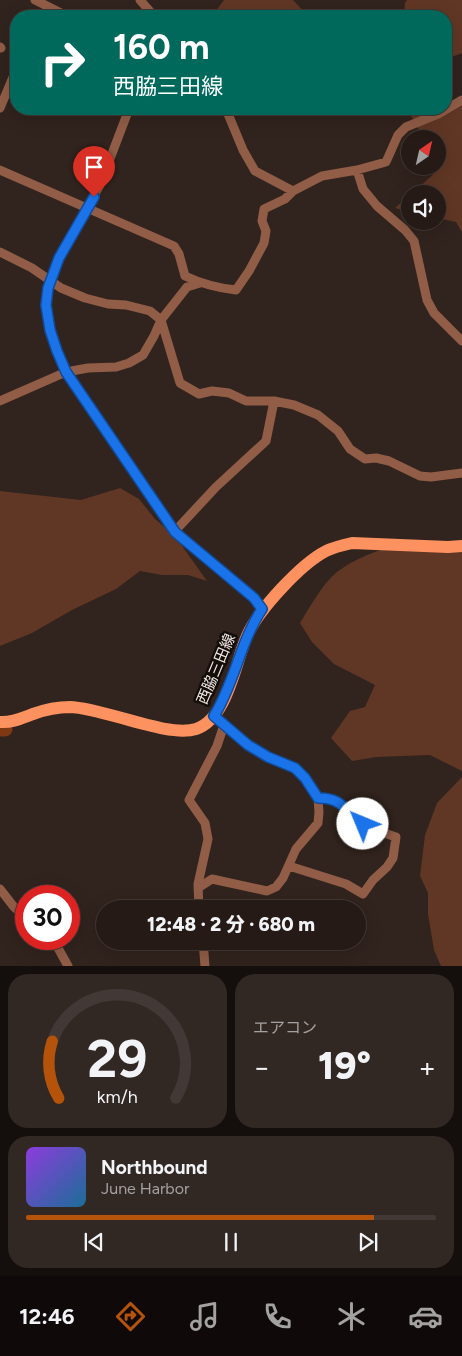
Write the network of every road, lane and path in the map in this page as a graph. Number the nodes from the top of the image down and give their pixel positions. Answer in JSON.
{"nodes":[{"id":1,"x":35,"y":0,"type":"edge"},
{"id":2,"x":140,"y":0,"type":"edge"},
{"id":3,"x":55,"y":10,"type":"edge"},
{"id":4,"x":149,"y":10,"type":"edge"},
{"id":5,"x":10,"y":84,"type":"edge"},
{"id":6,"x":0,"y":108,"type":"edge"},
{"id":7,"x":127,"y":115,"type":"edge"},
{"id":8,"x":228,"y":115,"type":"edge"},
{"id":9,"x":436,"y":115,"type":"edge"},
{"id":10,"x":0,"y":170,"type":"edge"},
{"id":11,"x":357,"y":170,"type":"junction"},
{"id":12,"x":293,"y":191,"type":"junction"},
{"id":13,"x":88,"y":208,"type":"junction"},
{"id":14,"x":0,"y":252,"type":"edge"},
{"id":15,"x":50,"y":281,"type":"junction"},
{"id":16,"x":200,"y":283,"type":"junction"},
{"id":17,"x":161,"y":320,"type":"junction"},
{"id":18,"x":462,"y":341,"type":"edge"},
{"id":19,"x":66,"y":372,"type":"junction"},
{"id":20,"x":274,"y":401,"type":"junction"},
{"id":21,"x":0,"y":402,"type":"edge"},
{"id":22,"x":462,"y":473,"type":"edge"},
{"id":23,"x":175,"y":532,"type":"junction"},
{"id":24,"x":462,"y":546,"type":"edge"},
{"id":25,"x":262,"y":609,"type":"junction"},
{"id":26,"x":214,"y":716,"type":"junction"},
{"id":27,"x":0,"y":722,"type":"edge"},
{"id":28,"x":224,"y":725,"type":"junction"},
{"id":29,"x":318,"y":798,"type":"junction"},
{"id":30,"x":289,"y":866,"type":"junction"},
{"id":31,"x":198,"y":888,"type":"junction"},
{"id":32,"x":0,"y":889,"type":"edge"},
{"id":33,"x":199,"y":900,"type":"edge"},
{"id":34,"x":15,"y":908,"type":"edge"},
{"id":35,"x":60,"y":950,"type":"edge"},
{"id":36,"x":204,"y":950,"type":"edge"},
{"id":37,"x":207,"y":965,"type":"edge"},
{"id":38,"x":68,"y":966,"type":"edge"}],
"edges":[{"from":1,"to":3,"type":"street"},
{"from":2,"to":4,"type":"street"},
{"from":5,"to":6,"type":"street"},
{"from":7,"to":13,"type":"street"},
{"from":8,"to":12,"type":"street"},
{"from":9,"to":11,"type":"street"},
{"from":10,"to":13,"type":"street"},
{"from":11,"to":12,"type":"street"},
{"from":11,"to":18,"type":"street"},
{"from":12,"to":16,"type":"street"},
{"from":13,"to":15,"type":"street"},
{"from":13,"to":16,"type":"street"},
{"from":14,"to":15,"type":"street"},
{"from":15,"to":17,"type":"street"},
{"from":15,"to":19,"type":"street"},
{"from":16,"to":17,"type":"street"},
{"from":17,"to":19,"type":"street"},
{"from":17,"to":20,"type":"street"},
{"from":19,"to":21,"type":"street"},
{"from":19,"to":23,"type":"street"},
{"from":20,"to":22,"type":"street"},
{"from":20,"to":23,"type":"street"},
{"from":23,"to":25,"type":"street"},
{"from":24,"to":25,"type":"main road","name":"西脇三田線"},
{"from":25,"to":26,"type":"main road","name":"西脇三田線"},
{"from":26,"to":27,"type":"main road","name":"西脇三田線"},
{"from":26,"to":28,"type":"street"},
{"from":28,"to":29,"type":"street"},
{"from":28,"to":31,"type":"street"},
{"from":29,"to":30,"type":"street"},
{"from":29,"to":30,"type":"street"},
{"from":30,"to":31,"type":"street"},
{"from":31,"to":33,"type":"street"},
{"from":32,"to":34,"type":"street"},
{"from":35,"to":38,"type":"street"},
{"from":36,"to":37,"type":"street"}]}
